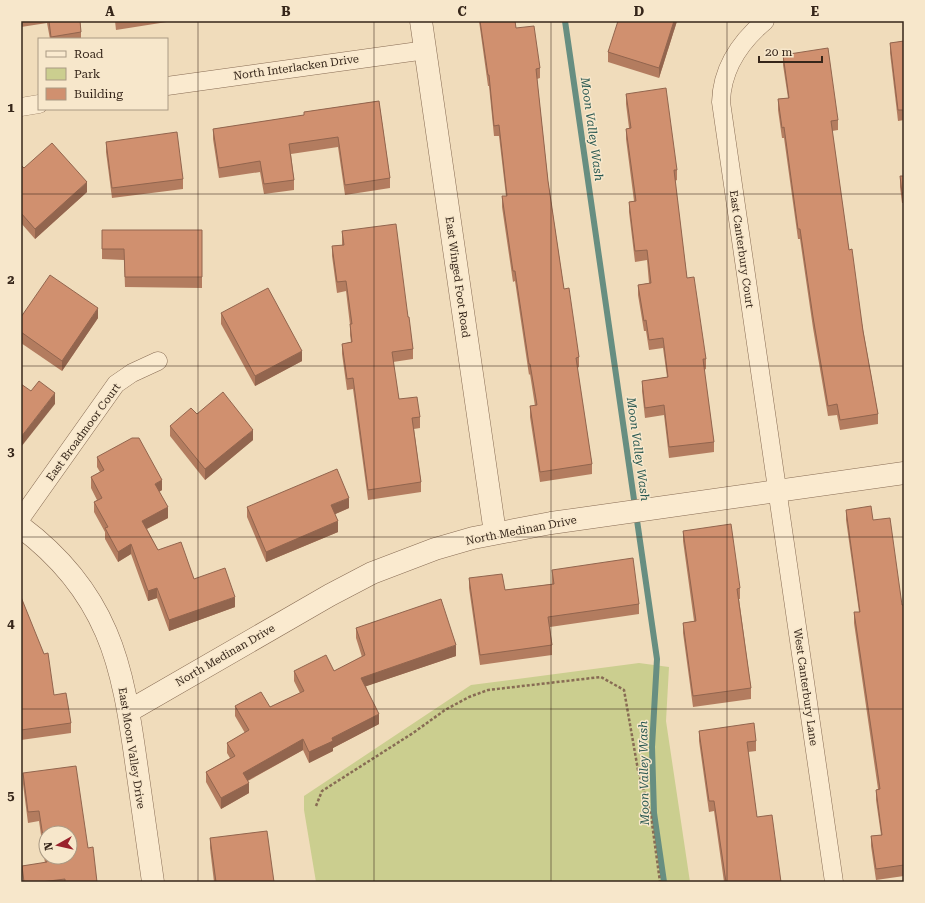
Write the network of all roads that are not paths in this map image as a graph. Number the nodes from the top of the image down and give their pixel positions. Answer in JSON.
{"nodes":[{"id":1,"x":422,"y":21,"type":"edge"},
{"id":2,"x":766,"y":21,"type":"edge"},
{"id":3,"x":426,"y":50,"type":"junction"},
{"id":4,"x":168,"y":86,"type":"edge"},
{"id":5,"x":38,"y":104,"type":"edge"},
{"id":6,"x":21,"y":107,"type":"edge"},
{"id":7,"x":158,"y":361,"type":"dead end"},
{"id":8,"x":904,"y":473,"type":"edge"},
{"id":9,"x":777,"y":492,"type":"junction"},
{"id":10,"x":21,"y":518,"type":"edge"},
{"id":11,"x":21,"y":527,"type":"edge"},
{"id":12,"x":495,"y":533,"type":"junction"},
{"id":13,"x":129,"y":711,"type":"junction"},
{"id":14,"x":153,"y":882,"type":"edge"},
{"id":15,"x":834,"y":882,"type":"edge"}],
"edges":[{"from":1,"to":3,"type":"street","name":"East Winged Foot Road"},
{"from":2,"to":9,"type":"street","name":"East Canterbury Court"},
{"from":3,"to":4,"type":"street","name":"North Interlacken Drive"},
{"from":3,"to":12,"type":"street","name":"East Winged Foot Road"},
{"from":5,"to":6,"type":"street"},
{"from":7,"to":10,"type":"street","name":"East Broadmoor Court"},
{"from":8,"to":9,"type":"street","name":"North Medinan Drive"},
{"from":9,"to":12,"type":"street","name":"North Medinan Drive"},
{"from":9,"to":15,"type":"street","name":"West Canterbury Lane"},
{"from":11,"to":13,"type":"street","name":"East Moon Valley Drive"},
{"from":12,"to":13,"type":"street","name":"North Medinan Drive"},
{"from":13,"to":14,"type":"street","name":"East Moon Valley Drive"}]}
